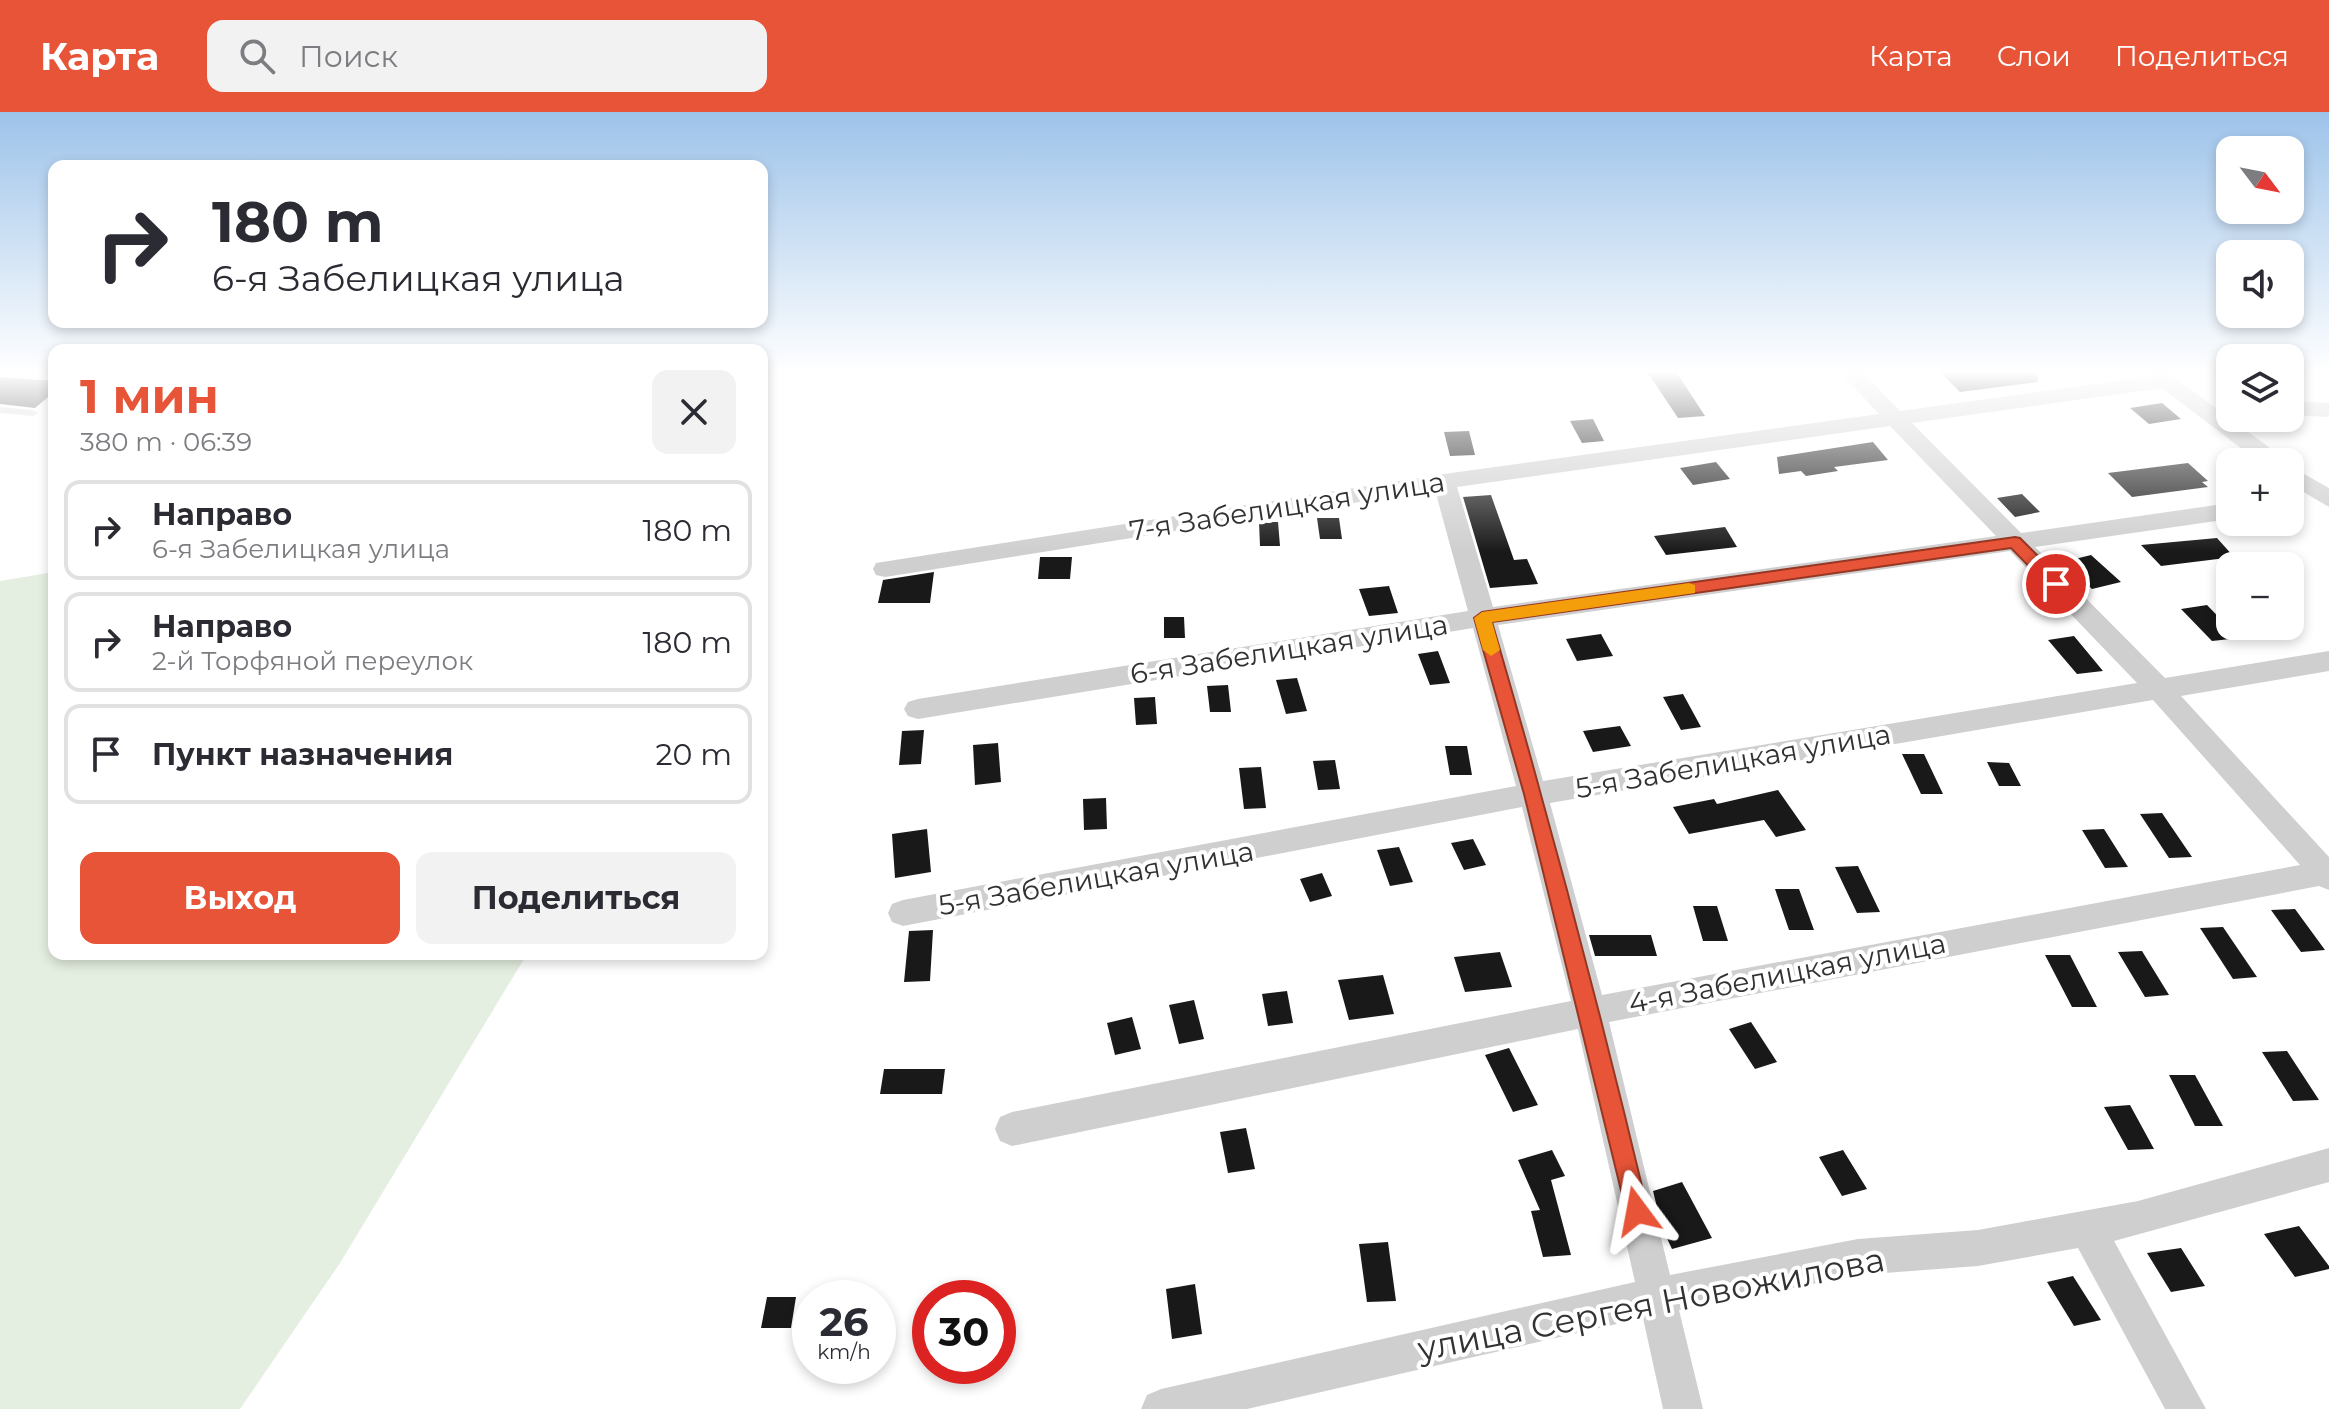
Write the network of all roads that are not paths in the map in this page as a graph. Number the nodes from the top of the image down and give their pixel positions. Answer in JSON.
{"nodes":[{"id":1,"x":1819,"y":431,"type":"edge"},
{"id":2,"x":1907,"y":431,"type":"edge"},
{"id":3,"x":2231,"y":431,"type":"edge"},
{"id":4,"x":2255,"y":448,"type":"edge"},
{"id":5,"x":1444,"y":481,"type":"junction"},
{"id":6,"x":2304,"y":483,"type":"edge"},
{"id":7,"x":2327,"y":499,"type":"edge"},
{"id":8,"x":2304,"y":501,"type":"edge"},
{"id":9,"x":2216,"y":513,"type":"edge"},
{"id":10,"x":2015,"y":542,"type":"junction"},
{"id":11,"x":885,"y":569,"type":"dead end"},
{"id":12,"x":1482,"y":618,"type":"junction"},
{"id":13,"x":2329,"y":661,"type":"edge"},
{"id":14,"x":2159,"y":689,"type":"junction"},
{"id":15,"x":918,"y":709,"type":"dead end"},
{"id":16,"x":1533,"y":794,"type":"junction"},
{"id":17,"x":2328,"y":874,"type":"edge"},
{"id":18,"x":903,"y":913,"type":"dead end"},
{"id":19,"x":1590,"y":1011,"type":"junction"},
{"id":20,"x":1012,"y":1129,"type":"dead end"},
{"id":21,"x":2329,"y":1165,"type":"edge"},
{"id":22,"x":2087,"y":1228,"type":"junction"},
{"id":23,"x":1657,"y":1296,"type":"junction"},
{"id":24,"x":1161,"y":1409,"type":"edge"},
{"id":25,"x":1683,"y":1409,"type":"edge"},
{"id":26,"x":2186,"y":1409,"type":"edge"}],
"edges":[{"from":1,"to":5,"type":"street","name":"7-я Забелицкая улица"},
{"from":2,"to":10,"type":"street"},
{"from":3,"to":4,"type":"street"},
{"from":5,"to":11,"type":"street","name":"7-я Забелицкая улица"},
{"from":5,"to":12,"type":"street"},
{"from":6,"to":7,"type":"street"},
{"from":7,"to":8,"type":"street"},
{"from":9,"to":10,"type":"street","name":"6-я Забелицкая улица"},
{"from":10,"to":12,"type":"street","name":"6-я Забелицкая улица"},
{"from":10,"to":14,"type":"street"},
{"from":12,"to":15,"type":"street","name":"6-я Забелицкая улица"},
{"from":12,"to":16,"type":"street"},
{"from":13,"to":14,"type":"street","name":"5-я Забелицкая улица"},
{"from":14,"to":16,"type":"street","name":"5-я Забелицкая улица"},
{"from":14,"to":17,"type":"street"},
{"from":16,"to":18,"type":"street","name":"5-я Забелицкая улица"},
{"from":16,"to":19,"type":"street"},
{"from":17,"to":19,"type":"street","name":"4-я Забелицкая улица"},
{"from":19,"to":20,"type":"street","name":"4-я Забелицкая улица"},
{"from":19,"to":23,"type":"street"},
{"from":21,"to":22,"type":"street","name":"улица Сергея Новожилова"},
{"from":22,"to":23,"type":"street","name":"улица Сергея Новожилова"},
{"from":22,"to":26,"type":"street"},
{"from":23,"to":24,"type":"street","name":"улица Сергея Новожилова"},
{"from":23,"to":25,"type":"street"}]}
